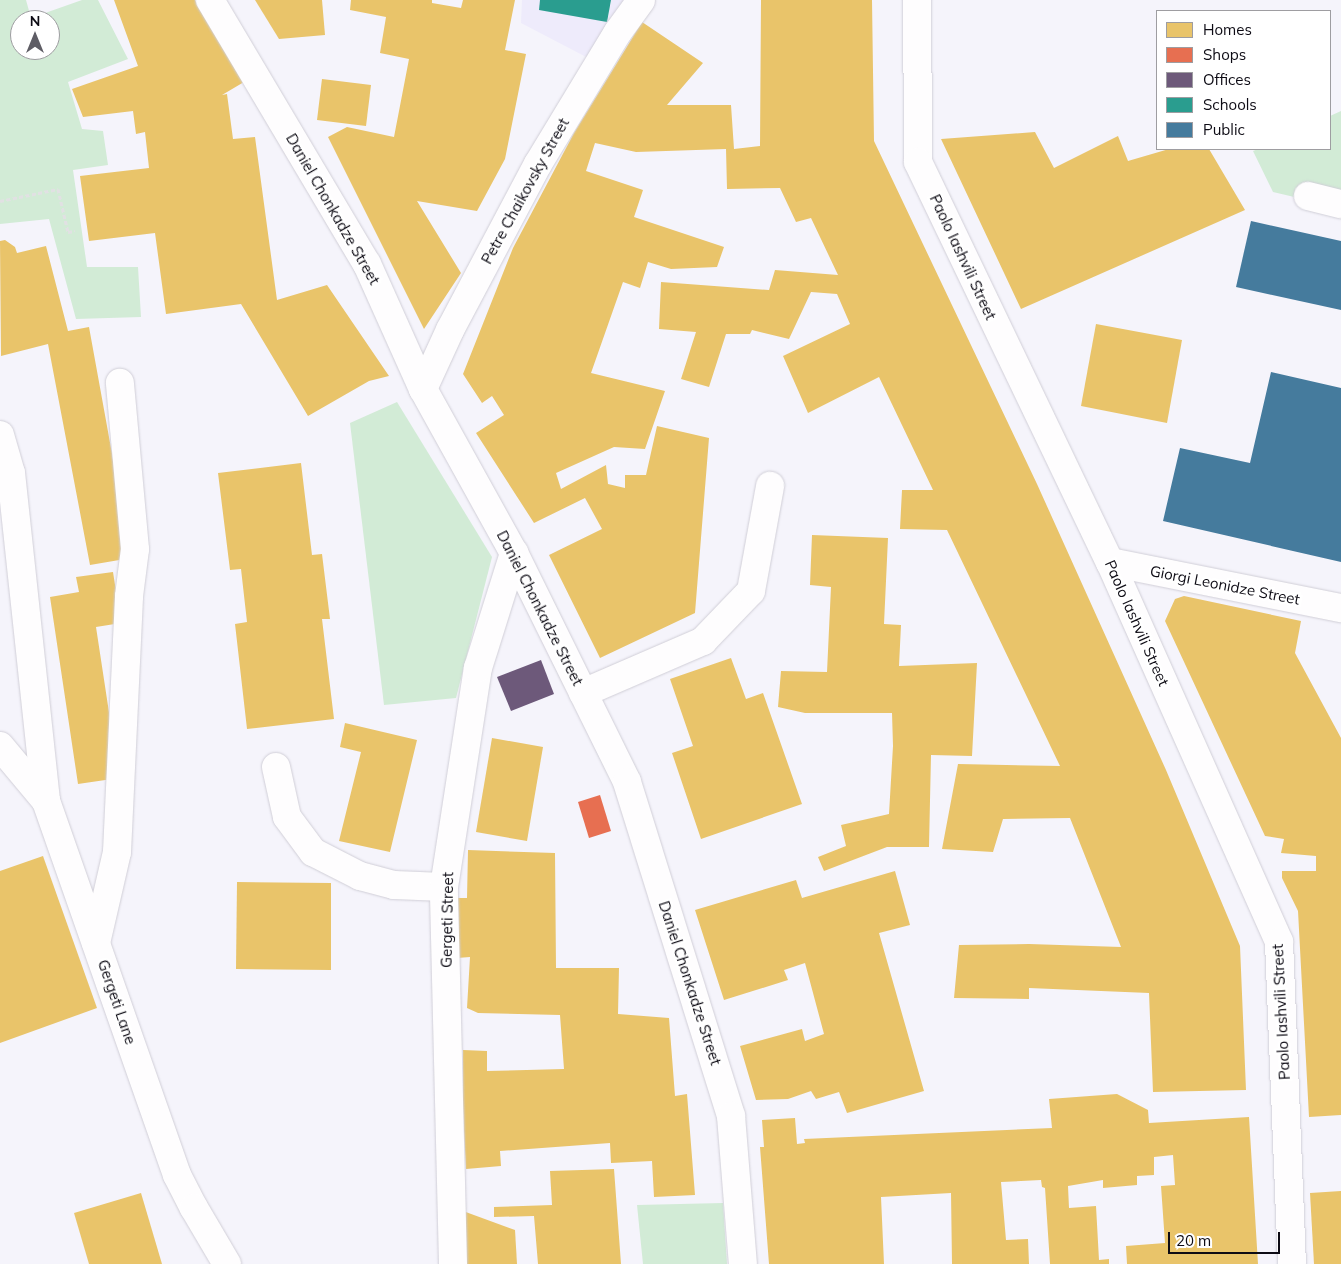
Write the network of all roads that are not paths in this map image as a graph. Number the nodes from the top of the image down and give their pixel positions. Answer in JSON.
{"nodes":[{"id":1,"x":210,"y":0,"type":"edge"},
{"id":2,"x":642,"y":0,"type":"edge"},
{"id":3,"x":917,"y":0,"type":"edge"},
{"id":4,"x":1308,"y":196,"type":"dead end"},
{"id":5,"x":1341,"y":204,"type":"edge"},
{"id":6,"x":120,"y":383,"type":"dead end"},
{"id":7,"x":423,"y":389,"type":"junction"},
{"id":8,"x":0,"y":435,"type":"edge"},
{"id":9,"x":770,"y":486,"type":"dead end"},
{"id":10,"x":514,"y":553,"type":"junction"},
{"id":11,"x":1110,"y":562,"type":"junction"},
{"id":12,"x":1341,"y":608,"type":"edge"},
{"id":13,"x":583,"y":693,"type":"junction"},
{"id":14,"x":0,"y":746,"type":"edge"},
{"id":15,"x":276,"y":767,"type":"dead end"},
{"id":16,"x":46,"y":801,"type":"junction"},
{"id":17,"x":444,"y":887,"type":"junction"},
{"id":18,"x":96,"y":943,"type":"junction"},
{"id":19,"x":227,"y":1264,"type":"edge"},
{"id":20,"x":452,"y":1264,"type":"edge"},
{"id":21,"x":743,"y":1264,"type":"edge"},
{"id":22,"x":1292,"y":1264,"type":"edge"}],
"edges":[{"from":1,"to":7,"type":"street","name":"Daniel Chonkadze Street"},
{"from":2,"to":7,"type":"street","name":"Petre Chaikovsky Street"},
{"from":3,"to":11,"type":"street","name":"Paolo Iashvili Street"},
{"from":4,"to":5,"type":"street"},
{"from":6,"to":18,"type":"street"},
{"from":7,"to":10,"type":"street","name":"Daniel Chonkadze Street"},
{"from":8,"to":16,"type":"street"},
{"from":9,"to":13,"type":"street"},
{"from":10,"to":13,"type":"street","name":"Daniel Chonkadze Street"},
{"from":10,"to":17,"type":"street","name":"Gergeti Street"},
{"from":11,"to":12,"type":"street","name":"Giorgi Leonidze Street"},
{"from":11,"to":22,"type":"street","name":"Paolo Iashvili Street"},
{"from":13,"to":21,"type":"street","name":"Daniel Chonkadze Street"},
{"from":14,"to":16,"type":"street","name":"Gergeti Lane"},
{"from":15,"to":17,"type":"street"},
{"from":16,"to":18,"type":"street","name":"Gergeti Lane"},
{"from":17,"to":20,"type":"street","name":"Gergeti Street"},
{"from":18,"to":19,"type":"street","name":"Gergeti Lane"}]}
